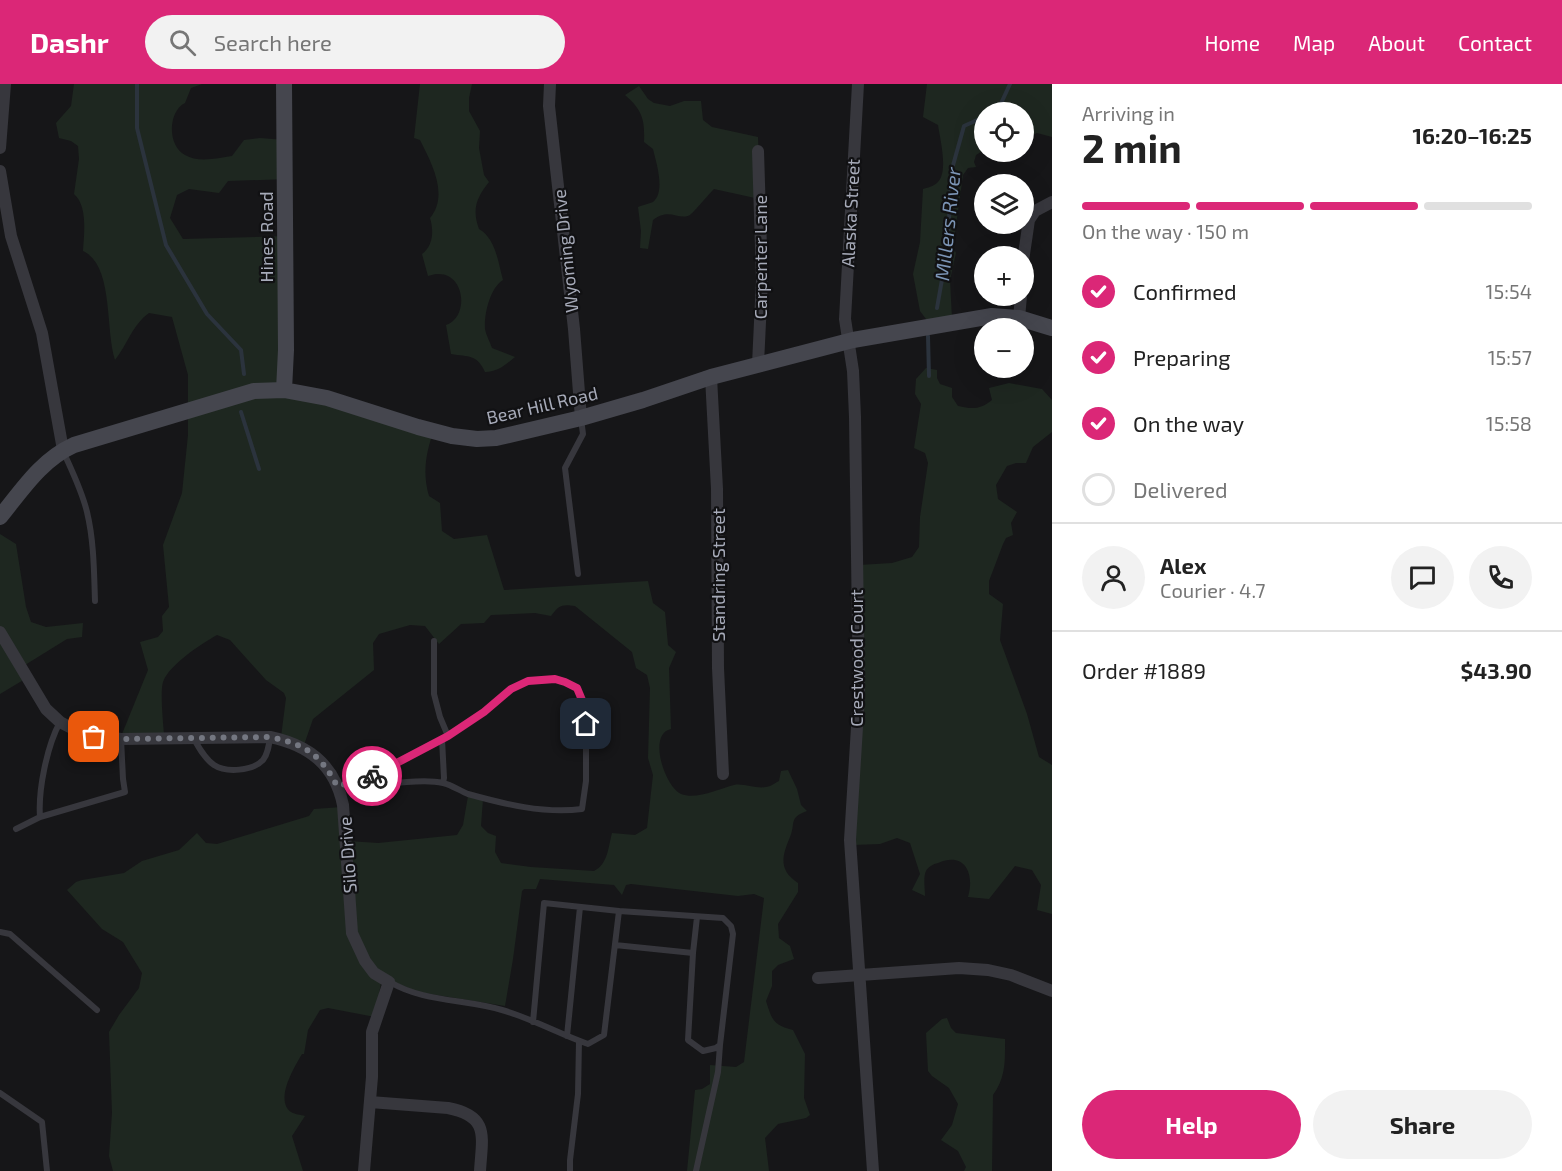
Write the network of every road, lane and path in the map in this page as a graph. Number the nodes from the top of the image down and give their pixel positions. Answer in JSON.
{"nodes":[{"id":1,"x":5,"y":84,"type":"edge"},
{"id":2,"x":284,"y":84,"type":"edge"},
{"id":3,"x":550,"y":84,"type":"edge"},
{"id":4,"x":858,"y":84,"type":"edge"},
{"id":5,"x":0,"y":148,"type":"edge"},
{"id":6,"x":758,"y":151,"type":"dead end"},
{"id":7,"x":0,"y":171,"type":"edge"},
{"id":8,"x":1052,"y":202,"type":"edge"},
{"id":9,"x":1025,"y":246,"type":"edge"},
{"id":10,"x":1020,"y":306,"type":"edge"},
{"id":11,"x":981,"y":318,"type":"edge"},
{"id":12,"x":1019,"y":318,"type":"joint"},
{"id":13,"x":974,"y":319,"type":"edge"},
{"id":14,"x":1034,"y":323,"type":"edge"},
{"id":15,"x":1052,"y":328,"type":"edge"},
{"id":16,"x":849,"y":341,"type":"junction"},
{"id":17,"x":758,"y":364,"type":"junction"},
{"id":18,"x":711,"y":377,"type":"junction"},
{"id":19,"x":284,"y":390,"type":"junction"},
{"id":20,"x":581,"y":418,"type":"junction"},
{"id":21,"x":63,"y":450,"type":"junction"},
{"id":22,"x":0,"y":517,"type":"edge"},
{"id":23,"x":578,"y":574,"type":"dead end"},
{"id":24,"x":95,"y":601,"type":"dead end"},
{"id":25,"x":0,"y":632,"type":"edge"},
{"id":26,"x":434,"y":641,"type":"dead end"},
{"id":27,"x":60,"y":722,"type":"junction"},
{"id":28,"x":270,"y":737,"type":"junction"},
{"id":29,"x":445,"y":737,"type":"junction"},
{"id":30,"x":194,"y":738,"type":"junction"},
{"id":31,"x":121,"y":739,"type":"junction"},
{"id":32,"x":723,"y":774,"type":"dead end"},
{"id":33,"x":365,"y":780,"type":"junction"},
{"id":34,"x":443,"y":783,"type":"junction"},
{"id":35,"x":337,"y":786,"type":"junction"},
{"id":36,"x":40,"y":818,"type":"junction"},
{"id":37,"x":15,"y":829,"type":"dead end"},
{"id":38,"x":580,"y":907,"type":"junction"},
{"id":39,"x":619,"y":911,"type":"junction"},
{"id":40,"x":697,"y":916,"type":"junction"},
{"id":41,"x":0,"y":932,"type":"edge"},
{"id":42,"x":615,"y":945,"type":"junction"},
{"id":43,"x":693,"y":953,"type":"junction"},
{"id":44,"x":858,"y":975,"type":"junction"},
{"id":45,"x":818,"y":978,"type":"dead end"},
{"id":46,"x":389,"y":982,"type":"junction"},
{"id":47,"x":1052,"y":991,"type":"edge"},
{"id":48,"x":97,"y":1010,"type":"dead end"},
{"id":49,"x":533,"y":1022,"type":"junction"},
{"id":50,"x":567,"y":1036,"type":"junction"},
{"id":51,"x":579,"y":1041,"type":"junction"},
{"id":52,"x":720,"y":1045,"type":"junction"},
{"id":53,"x":0,"y":1093,"type":"edge"},
{"id":54,"x":370,"y":1102,"type":"junction"},
{"id":55,"x":47,"y":1171,"type":"edge"},
{"id":56,"x":364,"y":1171,"type":"edge"},
{"id":57,"x":480,"y":1171,"type":"edge"},
{"id":58,"x":570,"y":1171,"type":"edge"},
{"id":59,"x":696,"y":1171,"type":"edge"},
{"id":60,"x":873,"y":1171,"type":"edge"}],
"edges":[{"from":1,"to":5,"type":"street"},
{"from":2,"to":19,"type":"street","name":"Hines Road"},
{"from":3,"to":20,"type":"street","name":"Wyoming Drive"},
{"from":4,"to":16,"type":"street","name":"Alaska Street"},
{"from":6,"to":17,"type":"street","name":"Carpenter Lane"},
{"from":7,"to":21,"type":"street"},
{"from":8,"to":9,"type":"street"},
{"from":10,"to":12,"type":"street"},
{"from":11,"to":12,"type":"street","name":"Bear Hill Road"},
{"from":13,"to":16,"type":"street","name":"Bear Hill Road"},
{"from":14,"to":15,"type":"street","name":"Bear Hill Road"},
{"from":16,"to":17,"type":"street","name":"Bear Hill Road"},
{"from":16,"to":44,"type":"street","name":"Crestwood Court"},
{"from":17,"to":18,"type":"street","name":"Bear Hill Road"},
{"from":18,"to":20,"type":"street","name":"Bear Hill Road"},
{"from":18,"to":32,"type":"street","name":"Standring Street"},
{"from":19,"to":20,"type":"street","name":"Bear Hill Road"},
{"from":19,"to":21,"type":"street","name":"Bear Hill Road"},
{"from":20,"to":23,"type":"lane"},
{"from":21,"to":22,"type":"street","name":"Bear Hill Road"},
{"from":21,"to":24,"type":"lane"},
{"from":25,"to":27,"type":"street","name":"Silo Drive"},
{"from":26,"to":29,"type":"lane"},
{"from":27,"to":31,"type":"street","name":"Silo Drive"},
{"from":27,"to":36,"type":"lane"},
{"from":28,"to":30,"type":"street","name":"Silo Drive"},
{"from":28,"to":30,"type":"lane"},
{"from":28,"to":35,"type":"street","name":"Silo Drive"},
{"from":29,"to":33,"type":"lane"},
{"from":29,"to":34,"type":"lane"},
{"from":29,"to":34,"type":"lane"},
{"from":30,"to":31,"type":"street","name":"Silo Drive"},
{"from":31,"to":36,"type":"lane"},
{"from":33,"to":34,"type":"lane"},
{"from":33,"to":35,"type":"lane"},
{"from":35,"to":46,"type":"street","name":"Silo Drive"},
{"from":36,"to":37,"type":"lane"},
{"from":38,"to":39,"type":"lane"},
{"from":38,"to":49,"type":"lane"},
{"from":38,"to":50,"type":"lane"},
{"from":39,"to":40,"type":"lane"},
{"from":39,"to":42,"type":"lane"},
{"from":40,"to":43,"type":"lane"},
{"from":40,"to":52,"type":"lane"},
{"from":41,"to":48,"type":"lane"},
{"from":42,"to":43,"type":"lane"},
{"from":42,"to":51,"type":"lane"},
{"from":43,"to":52,"type":"lane"},
{"from":44,"to":45,"type":"street"},
{"from":44,"to":47,"type":"street"},
{"from":44,"to":60,"type":"street","name":"Crestwood Court"},
{"from":46,"to":49,"type":"lane"},
{"from":46,"to":54,"type":"street"},
{"from":49,"to":50,"type":"lane"},
{"from":50,"to":51,"type":"lane"},
{"from":51,"to":58,"type":"lane"},
{"from":52,"to":59,"type":"lane"},
{"from":53,"to":55,"type":"lane"},
{"from":54,"to":56,"type":"street"},
{"from":54,"to":57,"type":"street"}]}
